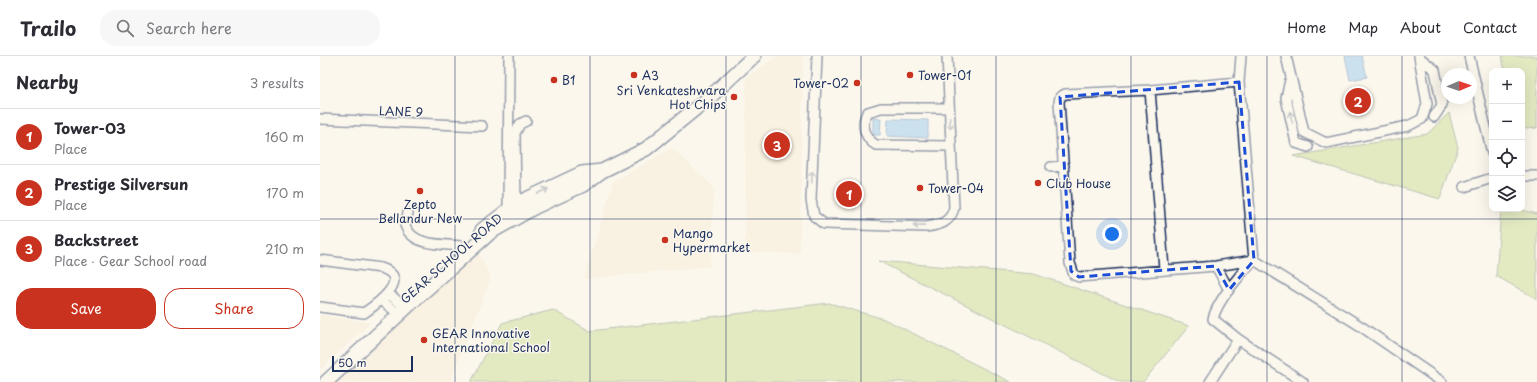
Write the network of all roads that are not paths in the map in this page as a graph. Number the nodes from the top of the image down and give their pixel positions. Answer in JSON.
{"nodes":[{"id":1,"x":509,"y":56,"type":"edge"},
{"id":2,"x":754,"y":56,"type":"edge"},
{"id":3,"x":817,"y":56,"type":"edge"},
{"id":4,"x":946,"y":56,"type":"edge"},
{"id":5,"x":1241,"y":56,"type":"edge"},
{"id":6,"x":1286,"y":56,"type":"edge"},
{"id":7,"x":1469,"y":56,"type":"edge"},
{"id":8,"x":1420,"y":57,"type":"edge"},
{"id":9,"x":1291,"y":77,"type":"junction"},
{"id":10,"x":1239,"y":82,"type":"junction"},
{"id":11,"x":1150,"y":90,"type":"junction"},
{"id":12,"x":948,"y":108,"type":"junction"},
{"id":13,"x":1434,"y":117,"type":"dead end"},
{"id":14,"x":320,"y":119,"type":"edge"},
{"id":15,"x":526,"y":121,"type":"dead end"},
{"id":16,"x":482,"y":126,"type":"dead end"},
{"id":17,"x":1489,"y":140,"type":"edge"},
{"id":18,"x":951,"y":146,"type":"junction"},
{"id":19,"x":1308,"y":147,"type":"dead end"},
{"id":20,"x":1064,"y":166,"type":"junction"},
{"id":21,"x":1051,"y":167,"type":"dead end"},
{"id":22,"x":602,"y":171,"type":"junction"},
{"id":23,"x":1525,"y":176,"type":"edge"},
{"id":24,"x":1537,"y":176,"type":"edge"},
{"id":25,"x":1489,"y":179,"type":"edge"},
{"id":26,"x":1464,"y":187,"type":"dead end"},
{"id":27,"x":512,"y":206,"type":"junction"},
{"id":28,"x":408,"y":212,"type":"dead end"},
{"id":29,"x":498,"y":223,"type":"junction"},
{"id":30,"x":463,"y":246,"type":"junction"},
{"id":31,"x":320,"y":260,"type":"edge"},
{"id":32,"x":1254,"y":260,"type":"junction"},
{"id":33,"x":1216,"y":266,"type":"junction"},
{"id":34,"x":1164,"y":269,"type":"junction"},
{"id":35,"x":1229,"y":290,"type":"junction"},
{"id":36,"x":388,"y":293,"type":"junction"},
{"id":37,"x":381,"y":300,"type":"junction"},
{"id":38,"x":320,"y":306,"type":"edge"},
{"id":39,"x":399,"y":309,"type":"junction"},
{"id":40,"x":1238,"y":340,"type":"junction"},
{"id":41,"x":320,"y":377,"type":"edge"},
{"id":42,"x":326,"y":382,"type":"edge"},
{"id":43,"x":1210,"y":382,"type":"edge"},
{"id":44,"x":1304,"y":382,"type":"edge"},
{"id":45,"x":1442,"y":382,"type":"edge"}],
"edges":[{"from":1,"to":27,"type":"street"},
{"from":2,"to":22,"type":"main road","name":"GEAR SCHOOL ROAD"},
{"from":18,"to":3,"type":"street","one_way":true},
{"from":4,"to":12,"type":"street"},
{"from":5,"to":10,"type":"street"},
{"from":6,"to":9,"type":"street"},
{"from":7,"to":17,"type":"street"},
{"from":8,"to":9,"type":"street"},
{"from":8,"to":13,"type":"street"},
{"from":19,"to":9,"type":"street","one_way":true},
{"from":10,"to":11,"type":"street"},
{"from":10,"to":32,"type":"street"},
{"from":11,"to":20,"type":"street"},
{"from":11,"to":34,"type":"street"},
{"from":12,"to":18,"type":"street","one_way":true},
{"from":12,"to":18,"type":"street"},
{"from":14,"to":16,"type":"street","name":"LANE 9"},
{"from":15,"to":27,"type":"street"},
{"from":20,"to":21,"type":"street"},
{"from":20,"to":34,"type":"street"},
{"from":27,"to":22,"type":"main road","name":"GEAR SCHOOL ROAD","one_way":true},
{"from":22,"to":29,"type":"main road","name":"GEAR SCHOOL ROAD"},
{"from":23,"to":24,"type":"street"},
{"from":25,"to":26,"type":"street"},
{"from":27,"to":29,"type":"main road","name":"GEAR SCHOOL ROAD"},
{"from":28,"to":30,"type":"street"},
{"from":29,"to":30,"type":"main road","name":"GEAR SCHOOL ROAD"},
{"from":29,"to":39,"type":"main road","name":"GEAR SCHOOL ROAD"},
{"from":30,"to":39,"type":"main road","name":"GEAR SCHOOL ROAD"},
{"from":31,"to":36,"type":"street"},
{"from":32,"to":33,"type":"street"},
{"from":32,"to":35,"type":"street"},
{"from":32,"to":45,"type":"street"},
{"from":33,"to":34,"type":"street"},
{"from":33,"to":35,"type":"street"},
{"from":35,"to":40,"type":"street"},
{"from":36,"to":37,"type":"street"},
{"from":36,"to":39,"type":"street"},
{"from":37,"to":38,"type":"street"},
{"from":37,"to":39,"type":"street"},
{"from":39,"to":41,"type":"main road","name":"GEAR SCHOOL ROAD"},
{"from":39,"to":42,"type":"main road","name":"GEAR SCHOOL ROAD"},
{"from":40,"to":43,"type":"street"},
{"from":40,"to":44,"type":"street"}]}
